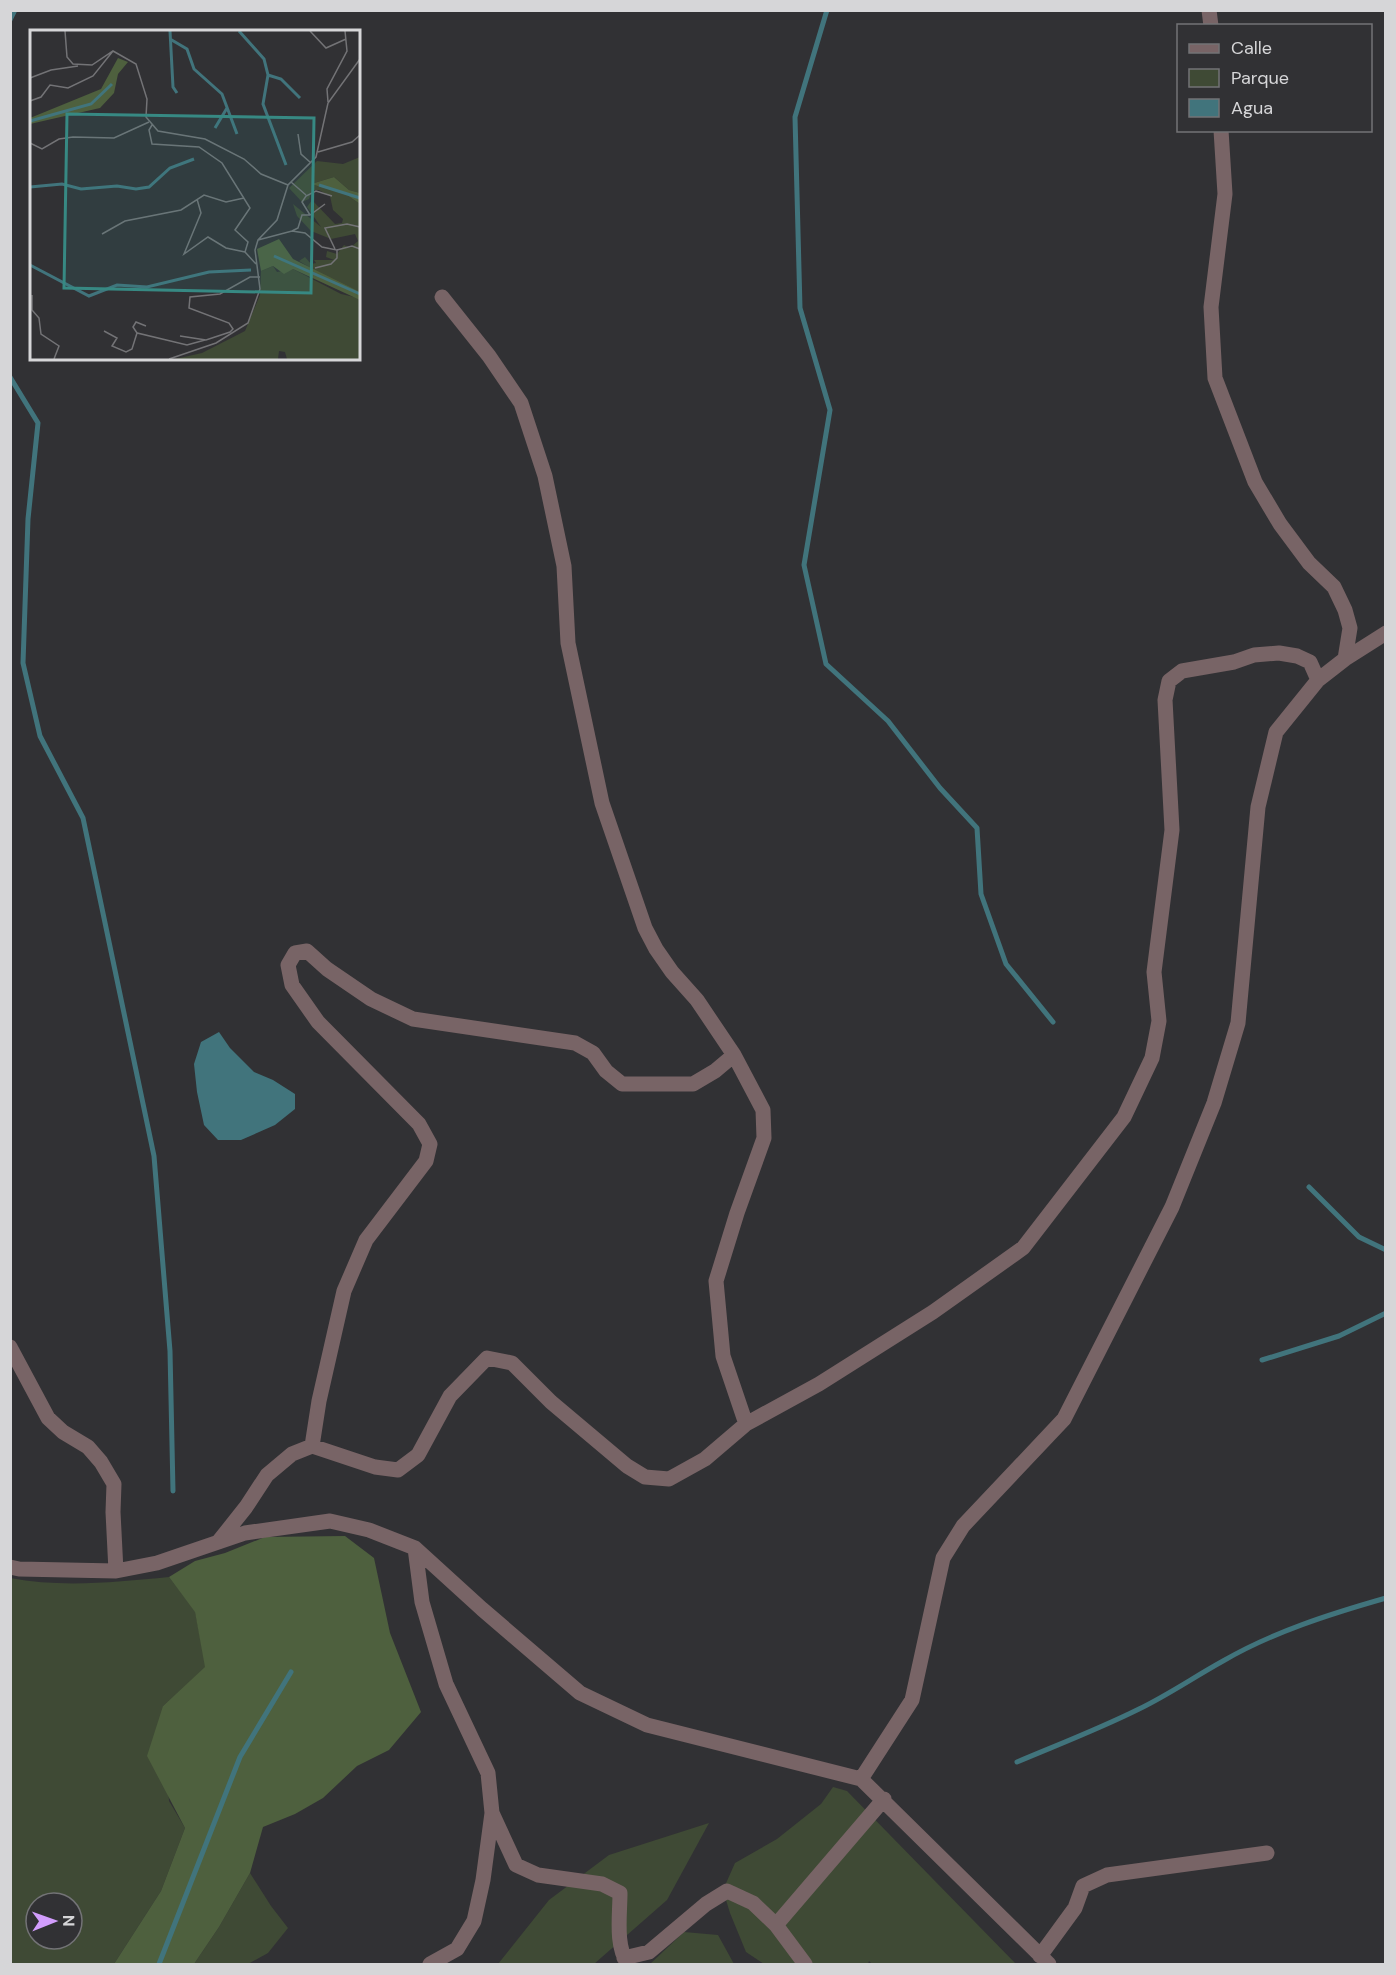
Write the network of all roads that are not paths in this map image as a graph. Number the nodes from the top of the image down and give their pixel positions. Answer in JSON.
{"nodes":[{"id":1,"x":1221,"y":132,"type":"edge"},
{"id":2,"x":442,"y":297,"type":"dead end"},
{"id":3,"x":1386,"y":633,"type":"edge"},
{"id":4,"x":1345,"y":659,"type":"junction"},
{"id":5,"x":1318,"y":680,"type":"junction"},
{"id":6,"x":734,"y":1055,"type":"junction"},
{"id":7,"x":10,"y":1347,"type":"edge"},
{"id":8,"x":746,"y":1424,"type":"junction"},
{"id":9,"x":312,"y":1446,"type":"junction"},
{"id":10,"x":219,"y":1541,"type":"junction"},
{"id":11,"x":415,"y":1548,"type":"junction"},
{"id":12,"x":10,"y":1567,"type":"edge"},
{"id":13,"x":116,"y":1570,"type":"junction"},
{"id":14,"x":861,"y":1779,"type":"junction"},
{"id":15,"x":884,"y":1799,"type":"junction"},
{"id":16,"x":492,"y":1813,"type":"junction"},
{"id":17,"x":1267,"y":1853,"type":"dead end"},
{"id":18,"x":776,"y":1925,"type":"junction"},
{"id":19,"x":1044,"y":1960,"type":"edge"},
{"id":20,"x":626,"y":1961,"type":"edge"},
{"id":21,"x":430,"y":1965,"type":"edge"},
{"id":22,"x":805,"y":1965,"type":"edge"}],
"edges":[{"from":1,"to":4,"type":"street"},
{"from":2,"to":6,"type":"street"},
{"from":3,"to":4,"type":"street"},
{"from":4,"to":5,"type":"street"},
{"from":5,"to":8,"type":"street"},
{"from":5,"to":14,"type":"street"},
{"from":6,"to":8,"type":"street"},
{"from":6,"to":9,"type":"street"},
{"from":7,"to":13,"type":"street"},
{"from":8,"to":9,"type":"street"},
{"from":9,"to":10,"type":"street"},
{"from":10,"to":11,"type":"street"},
{"from":10,"to":13,"type":"street"},
{"from":11,"to":14,"type":"street"},
{"from":11,"to":16,"type":"street"},
{"from":12,"to":13,"type":"street"},
{"from":14,"to":15,"type":"street"},
{"from":15,"to":18,"type":"street"},
{"from":15,"to":19,"type":"street"},
{"from":16,"to":20,"type":"street"},
{"from":16,"to":21,"type":"street"},
{"from":17,"to":19,"type":"street"},
{"from":18,"to":20,"type":"street"},
{"from":18,"to":22,"type":"street"}]}
